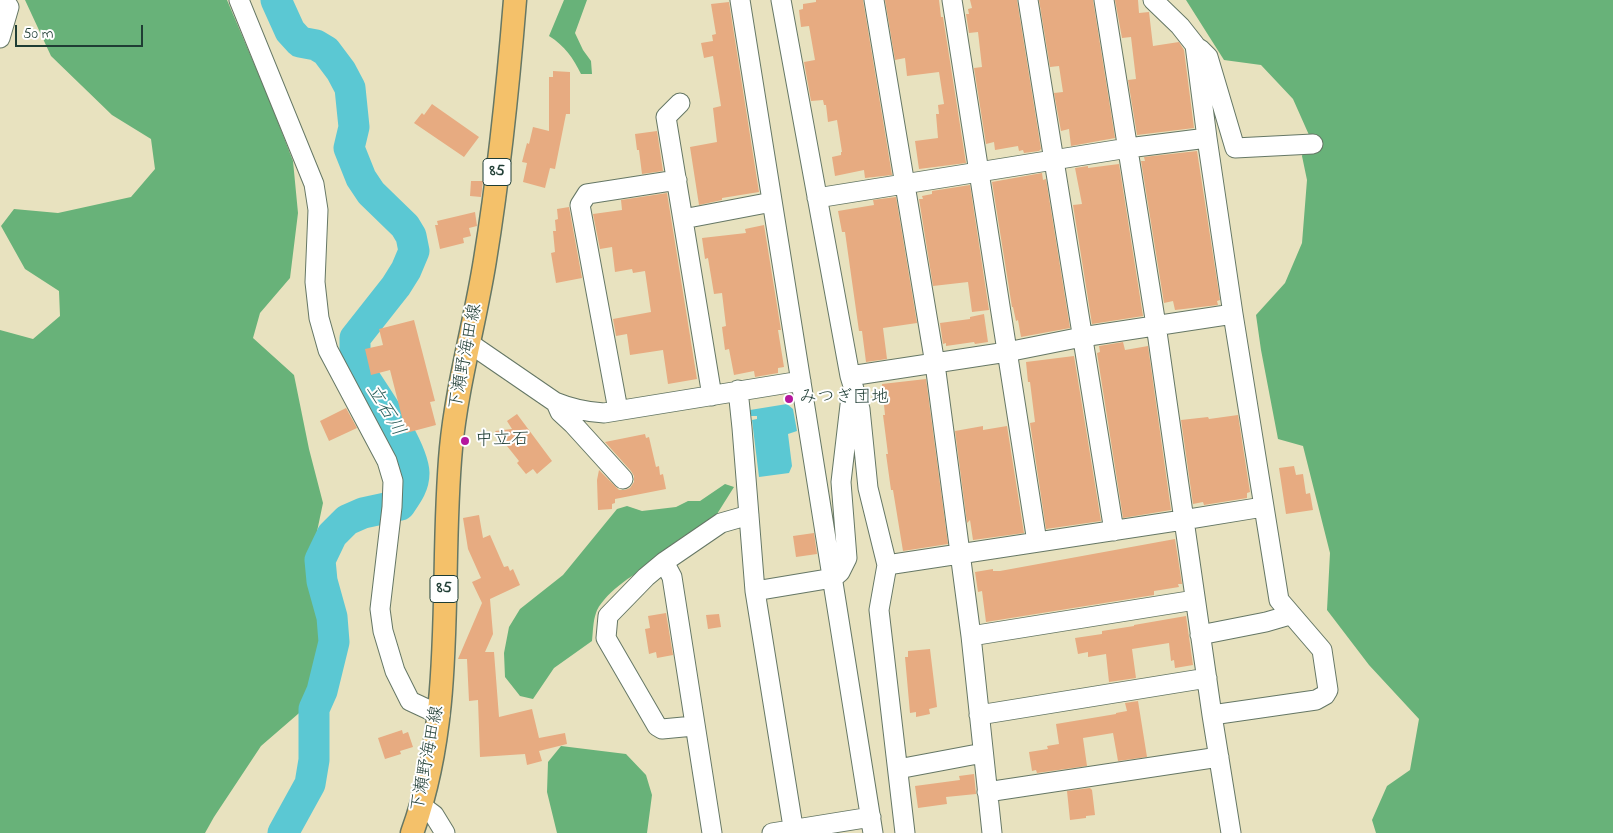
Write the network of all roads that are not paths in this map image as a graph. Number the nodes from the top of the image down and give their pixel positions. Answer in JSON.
{"nodes":[{"id":1,"x":4,"y":0,"type":"edge"},
{"id":2,"x":239,"y":0,"type":"edge"},
{"id":3,"x":515,"y":0,"type":"edge"},
{"id":4,"x":740,"y":0,"type":"edge"},
{"id":5,"x":781,"y":0,"type":"edge"},
{"id":6,"x":874,"y":0,"type":"edge"},
{"id":7,"x":952,"y":0,"type":"edge"},
{"id":8,"x":1028,"y":0,"type":"edge"},
{"id":9,"x":1104,"y":0,"type":"edge"},
{"id":10,"x":1153,"y":0,"type":"edge"},
{"id":11,"x":0,"y":38,"type":"edge"},
{"id":12,"x":1196,"y":45,"type":"junction"},
{"id":13,"x":680,"y":103,"type":"dead end"},
{"id":14,"x":1207,"y":138,"type":"junction"},
{"id":15,"x":1314,"y":144,"type":"dead end"},
{"id":16,"x":1128,"y":148,"type":"junction"},
{"id":17,"x":1054,"y":160,"type":"junction"},
{"id":18,"x":979,"y":171,"type":"junction"},
{"id":19,"x":677,"y":180,"type":"junction"},
{"id":20,"x":904,"y":184,"type":"junction"},
{"id":21,"x":818,"y":198,"type":"junction"},
{"id":22,"x":772,"y":202,"type":"junction"},
{"id":23,"x":683,"y":219,"type":"junction"},
{"id":24,"x":1232,"y":314,"type":"junction"},
{"id":25,"x":1156,"y":325,"type":"junction"},
{"id":26,"x":1082,"y":337,"type":"junction"},
{"id":27,"x":469,"y":343,"type":"junction"},
{"id":28,"x":1007,"y":352,"type":"junction"},
{"id":29,"x":935,"y":364,"type":"junction"},
{"id":30,"x":801,"y":381,"type":"junction"},
{"id":31,"x":852,"y":384,"type":"junction"},
{"id":32,"x":738,"y":390,"type":"junction"},
{"id":33,"x":712,"y":396,"type":"junction"},
{"id":34,"x":555,"y":402,"type":"junction"},
{"id":35,"x":618,"y":410,"type":"junction"},
{"id":36,"x":623,"y":479,"type":"dead end"},
{"id":37,"x":1263,"y":506,"type":"junction"},
{"id":38,"x":749,"y":515,"type":"junction"},
{"id":39,"x":1183,"y":520,"type":"junction"},
{"id":40,"x":1114,"y":531,"type":"junction"},
{"id":41,"x":1037,"y":542,"type":"junction"},
{"id":42,"x":961,"y":554,"type":"junction"},
{"id":43,"x":664,"y":562,"type":"junction"},
{"id":44,"x":887,"y":565,"type":"junction"},
{"id":45,"x":833,"y":578,"type":"junction"},
{"id":46,"x":755,"y":591,"type":"junction"},
{"id":47,"x":1195,"y":600,"type":"junction"},
{"id":48,"x":1290,"y":614,"type":"junction"},
{"id":49,"x":1200,"y":635,"type":"junction"},
{"id":50,"x":971,"y":636,"type":"junction"},
{"id":51,"x":1207,"y":678,"type":"junction"},
{"id":52,"x":440,"y":714,"type":"junction"},
{"id":53,"x":978,"y":715,"type":"junction"},
{"id":54,"x":1212,"y":715,"type":"junction"},
{"id":55,"x":694,"y":726,"type":"junction"},
{"id":56,"x":983,"y":753,"type":"junction"},
{"id":57,"x":1219,"y":757,"type":"junction"},
{"id":58,"x":898,"y":769,"type":"junction"},
{"id":59,"x":987,"y":792,"type":"junction"},
{"id":60,"x":422,"y":806,"type":"junction"},
{"id":61,"x":872,"y":825,"type":"edge"},
{"id":62,"x":794,"y":831,"type":"edge"},
{"id":63,"x":412,"y":833,"type":"edge"},
{"id":64,"x":445,"y":833,"type":"edge"},
{"id":65,"x":712,"y":833,"type":"edge"},
{"id":66,"x":772,"y":833,"type":"edge"},
{"id":67,"x":905,"y":833,"type":"edge"},
{"id":68,"x":992,"y":833,"type":"edge"},
{"id":69,"x":1231,"y":833,"type":"edge"}],
"edges":[{"from":1,"to":11,"type":"street"},
{"from":2,"to":52,"type":"street"},
{"from":3,"to":27,"type":"main road","name":"下瀬野海田線","number":"85"},
{"from":4,"to":22,"type":"street"},
{"from":5,"to":21,"type":"street"},
{"from":6,"to":20,"type":"street"},
{"from":7,"to":18,"type":"street"},
{"from":8,"to":17,"type":"street"},
{"from":9,"to":16,"type":"street"},
{"from":10,"to":12,"type":"street"},
{"from":12,"to":14,"type":"street"},
{"from":12,"to":15,"type":"street"},
{"from":13,"to":19,"type":"street"},
{"from":14,"to":16,"type":"street"},
{"from":14,"to":24,"type":"street"},
{"from":16,"to":17,"type":"street"},
{"from":16,"to":25,"type":"street"},
{"from":17,"to":18,"type":"street"},
{"from":17,"to":26,"type":"street"},
{"from":18,"to":20,"type":"street"},
{"from":18,"to":28,"type":"street"},
{"from":19,"to":23,"type":"street"},
{"from":19,"to":35,"type":"street"},
{"from":20,"to":21,"type":"street"},
{"from":20,"to":29,"type":"street"},
{"from":21,"to":31,"type":"street"},
{"from":22,"to":23,"type":"street"},
{"from":22,"to":30,"type":"street"},
{"from":23,"to":33,"type":"street"},
{"from":24,"to":25,"type":"street"},
{"from":24,"to":37,"type":"street"},
{"from":25,"to":26,"type":"street"},
{"from":25,"to":39,"type":"street"},
{"from":26,"to":28,"type":"street"},
{"from":26,"to":40,"type":"street"},
{"from":27,"to":34,"type":"street"},
{"from":27,"to":52,"type":"main road","name":"下瀬野海田線","number":"85"},
{"from":28,"to":29,"type":"street"},
{"from":28,"to":41,"type":"street"},
{"from":29,"to":31,"type":"street"},
{"from":29,"to":42,"type":"street"},
{"from":30,"to":32,"type":"street"},
{"from":30,"to":45,"type":"street"},
{"from":31,"to":44,"type":"street"},
{"from":31,"to":45,"type":"street"},
{"from":32,"to":33,"type":"street"},
{"from":32,"to":38,"type":"street"},
{"from":33,"to":35,"type":"street"},
{"from":34,"to":35,"type":"street"},
{"from":34,"to":36,"type":"street"},
{"from":37,"to":39,"type":"street"},
{"from":37,"to":48,"type":"street"},
{"from":38,"to":43,"type":"street"},
{"from":38,"to":46,"type":"street"},
{"from":39,"to":40,"type":"street"},
{"from":39,"to":47,"type":"street"},
{"from":40,"to":41,"type":"street"},
{"from":41,"to":42,"type":"street"},
{"from":42,"to":44,"type":"street"},
{"from":42,"to":50,"type":"street"},
{"from":43,"to":55,"type":"street"},
{"from":43,"to":55,"type":"street"},
{"from":44,"to":58,"type":"street"},
{"from":45,"to":46,"type":"street"},
{"from":45,"to":61,"type":"street"},
{"from":46,"to":62,"type":"street"},
{"from":47,"to":49,"type":"street"},
{"from":47,"to":50,"type":"street"},
{"from":48,"to":49,"type":"street"},
{"from":48,"to":54,"type":"street"},
{"from":49,"to":51,"type":"street"},
{"from":50,"to":53,"type":"street"},
{"from":51,"to":53,"type":"street"},
{"from":51,"to":54,"type":"street"},
{"from":52,"to":60,"type":"main road","name":"下瀬野海田線","number":"85"},
{"from":53,"to":56,"type":"street"},
{"from":54,"to":57,"type":"street"},
{"from":55,"to":65,"type":"street"},
{"from":56,"to":58,"type":"street"},
{"from":56,"to":59,"type":"street"},
{"from":57,"to":59,"type":"street"},
{"from":57,"to":69,"type":"street"},
{"from":58,"to":67,"type":"street"},
{"from":59,"to":68,"type":"street"},
{"from":60,"to":63,"type":"main road","name":"下瀬野海田線","number":"85"},
{"from":60,"to":64,"type":"street"},
{"from":61,"to":62,"type":"street"},
{"from":62,"to":66,"type":"street"}]}
